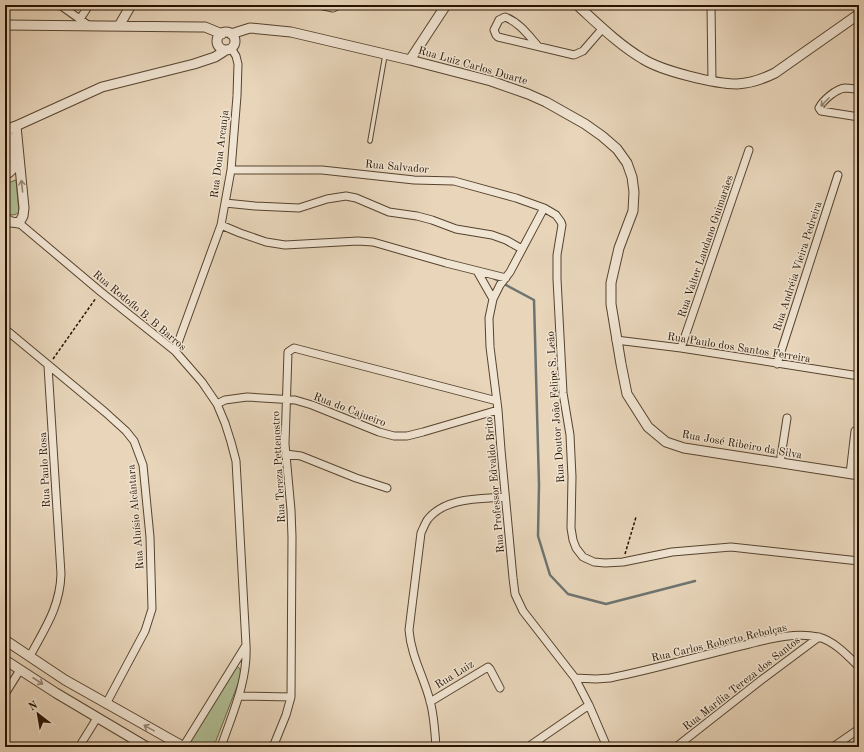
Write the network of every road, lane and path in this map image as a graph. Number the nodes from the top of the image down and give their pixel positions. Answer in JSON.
{"nodes":[{"id":1,"x":60,"y":5,"type":"edge"},
{"id":2,"x":89,"y":5,"type":"edge"},
{"id":3,"x":131,"y":5,"type":"edge"},
{"id":4,"x":319,"y":5,"type":"edge"},
{"id":5,"x":339,"y":5,"type":"edge"},
{"id":6,"x":446,"y":5,"type":"edge"},
{"id":7,"x":577,"y":5,"type":"edge"},
{"id":8,"x":711,"y":5,"type":"edge"},
{"id":9,"x":859,"y":14,"type":"edge"},
{"id":10,"x":80,"y":19,"type":"junction"},
{"id":11,"x":5,"y":25,"type":"edge"},
{"id":12,"x":88,"y":26,"type":"junction"},
{"id":13,"x":119,"y":26,"type":"junction"},
{"id":14,"x":603,"y":28,"type":"junction"},
{"id":15,"x":224,"y":36,"type":"junction"},
{"id":16,"x":538,"y":46,"type":"junction"},
{"id":17,"x":229,"y":49,"type":"junction"},
{"id":18,"x":385,"y":54,"type":"junction"},
{"id":19,"x":203,"y":60,"type":"junction"},
{"id":20,"x":410,"y":60,"type":"junction"},
{"id":21,"x":712,"y":81,"type":"junction"},
{"id":22,"x":859,"y":90,"type":"edge"},
{"id":23,"x":859,"y":117,"type":"edge"},
{"id":24,"x":16,"y":126,"type":"junction"},
{"id":25,"x":5,"y":130,"type":"edge"},
{"id":26,"x":370,"y":140,"type":"dead end"},
{"id":27,"x":749,"y":150,"type":"dead end"},
{"id":28,"x":231,"y":170,"type":"junction"},
{"id":29,"x":5,"y":175,"type":"edge"},
{"id":30,"x":838,"y":175,"type":"dead end"},
{"id":31,"x":225,"y":203,"type":"junction"},
{"id":32,"x":544,"y":208,"type":"junction"},
{"id":33,"x":556,"y":215,"type":"joint"},
{"id":34,"x":5,"y":218,"type":"edge"},
{"id":35,"x":19,"y":223,"type":"junction"},
{"id":36,"x":221,"y":225,"type":"junction"},
{"id":37,"x":522,"y":249,"type":"junction"},
{"id":38,"x":477,"y":271,"type":"junction"},
{"id":39,"x":506,"y":278,"type":"junction"},
{"id":40,"x":101,"y":292,"type":"junction"},
{"id":41,"x":493,"y":299,"type":"junction"},
{"id":42,"x":5,"y":330,"type":"edge"},
{"id":43,"x":616,"y":340,"type":"junction"},
{"id":44,"x":681,"y":348,"type":"junction"},
{"id":45,"x":175,"y":351,"type":"junction"},
{"id":46,"x":777,"y":364,"type":"junction"},
{"id":47,"x":48,"y":366,"type":"junction"},
{"id":48,"x":859,"y":376,"type":"edge"},
{"id":49,"x":286,"y":400,"type":"junction"},
{"id":50,"x":497,"y":400,"type":"junction"},
{"id":51,"x":217,"y":404,"type":"junction"},
{"id":52,"x":498,"y":410,"type":"junction"},
{"id":53,"x":788,"y":418,"type":"dead end"},
{"id":54,"x":855,"y":430,"type":"dead end"},
{"id":55,"x":286,"y":454,"type":"junction"},
{"id":56,"x":780,"y":463,"type":"junction"},
{"id":57,"x":855,"y":475,"type":"edge"},
{"id":58,"x":387,"y":488,"type":"dead end"},
{"id":59,"x":505,"y":497,"type":"junction"},
{"id":60,"x":636,"y":517,"type":"dead end"},
{"id":61,"x":859,"y":561,"type":"edge"},
{"id":62,"x":623,"y":562,"type":"junction"},
{"id":63,"x":819,"y":637,"type":"junction"},
{"id":64,"x":5,"y":640,"type":"edge"},
{"id":65,"x":246,"y":645,"type":"junction"},
{"id":66,"x":30,"y":656,"type":"junction"},
{"id":67,"x":5,"y":660,"type":"edge"},
{"id":68,"x":859,"y":667,"type":"edge"},
{"id":69,"x":20,"y":670,"type":"junction"},
{"id":70,"x":575,"y":678,"type":"junction"},
{"id":71,"x":65,"y":680,"type":"junction"},
{"id":72,"x":500,"y":688,"type":"dead end"},
{"id":73,"x":56,"y":693,"type":"junction"},
{"id":74,"x":5,"y":694,"type":"edge"},
{"id":75,"x":239,"y":696,"type":"junction"},
{"id":76,"x":291,"y":697,"type":"junction"},
{"id":77,"x":430,"y":702,"type":"junction"},
{"id":78,"x":106,"y":704,"type":"junction"},
{"id":79,"x":589,"y":705,"type":"junction"},
{"id":80,"x":97,"y":718,"type":"junction"},
{"id":81,"x":859,"y":729,"type":"edge"},
{"id":82,"x":842,"y":745,"type":"edge"},
{"id":83,"x":78,"y":747,"type":"edge"},
{"id":84,"x":147,"y":747,"type":"edge"},
{"id":85,"x":183,"y":747,"type":"edge"},
{"id":86,"x":221,"y":747,"type":"edge"},
{"id":87,"x":273,"y":747,"type":"edge"},
{"id":88,"x":436,"y":747,"type":"edge"},
{"id":89,"x":528,"y":747,"type":"edge"},
{"id":90,"x":607,"y":747,"type":"edge"},
{"id":91,"x":676,"y":747,"type":"edge"},
{"id":92,"x":833,"y":747,"type":"edge"}],
"edges":[{"from":1,"to":10,"type":"street"},
{"from":2,"to":10,"type":"street"},
{"from":3,"to":13,"type":"street"},
{"from":4,"to":5,"type":"street"},
{"from":6,"to":20,"type":"street"},
{"from":7,"to":14,"type":"street"},
{"from":8,"to":21,"type":"street"},
{"from":9,"to":21,"type":"street"},
{"from":10,"to":12,"type":"street"},
{"from":11,"to":12,"type":"street"},
{"from":12,"to":13,"type":"street"},
{"from":13,"to":15,"type":"street"},
{"from":14,"to":16,"type":"street"},
{"from":14,"to":21,"type":"street"},
{"from":15,"to":17,"type":"street"},
{"from":15,"to":17,"type":"street"},
{"from":15,"to":18,"type":"street","name":"Rua Luiz Carlos Duarte"},
{"from":15,"to":19,"type":"street"},
{"from":16,"to":16,"type":"street"},
{"from":17,"to":19,"type":"street"},
{"from":17,"to":28,"type":"street","name":"Rua Dona Arcanja"},
{"from":18,"to":20,"type":"street","name":"Rua Luiz Carlos Duarte"},
{"from":18,"to":26,"type":"lane"},
{"from":19,"to":24,"type":"street"},
{"from":20,"to":43,"type":"street","name":"Rua Luiz Carlos Duarte"},
{"from":22,"to":23,"type":"street","one_way":true},
{"from":24,"to":25,"type":"street"},
{"from":35,"to":24,"type":"street","one_way":true},
{"from":25,"to":29,"type":"street"},
{"from":27,"to":44,"type":"street","name":"Rua Valter Laudano Guimarães"},
{"from":28,"to":31,"type":"street","name":"Rua Dona Arcanja"},
{"from":28,"to":32,"type":"street","name":"Rua Salvador"},
{"from":30,"to":46,"type":"street","name":"Rua Andréia Vieira Pedreira"},
{"from":31,"to":36,"type":"street","name":"Rua Dona Arcanja"},
{"from":31,"to":37,"type":"street"},
{"from":32,"to":33,"type":"street","name":"Rua Salvador"},
{"from":32,"to":37,"type":"street","name":"Rua Professor Edvaldo Brito"},
{"from":33,"to":62,"type":"street","name":"Rua Doutor João Felipe S. Leão"},
{"from":34,"to":35,"type":"street"},
{"from":35,"to":40,"type":"street","name":"Rua Rodoflo B. B Barros"},
{"from":36,"to":38,"type":"street"},
{"from":36,"to":45,"type":"street","name":"Rua Dona Arcanja"},
{"from":37,"to":39,"type":"street","name":"Rua Professor Edvaldo Brito"},
{"from":38,"to":39,"type":"street"},
{"from":38,"to":41,"type":"street"},
{"from":39,"to":41,"type":"street","name":"Rua Professor Edvaldo Brito"},
{"from":40,"to":45,"type":"street","name":"Rua Rodoflo B. B Barros"},
{"from":40,"to":47,"type":"path"},
{"from":41,"to":50,"type":"street","name":"Rua Professor Edvaldo Brito"},
{"from":42,"to":47,"type":"street","name":"Rua Aluísio Alcântara"},
{"from":43,"to":44,"type":"street","name":"Rua Paulo dos Santos Ferreira"},
{"from":43,"to":56,"type":"street","name":"Rua José Ribeiro da Silva"},
{"from":44,"to":46,"type":"street","name":"Rua Paulo dos Santos Ferreira"},
{"from":45,"to":51,"type":"street","name":"Rua Rodoflo B. B Barros"},
{"from":46,"to":48,"type":"street","name":"Rua Paulo dos Santos Ferreira"},
{"from":47,"to":66,"type":"street","name":"Rua Paulo Rosa"},
{"from":47,"to":78,"type":"street","name":"Rua Aluísio Alcântara"},
{"from":49,"to":50,"type":"street","name":"Rua Tereza Pettenostro"},
{"from":49,"to":51,"type":"street","name":"Rua do Cajueiro"},
{"from":49,"to":52,"type":"street","name":"Rua do Cajueiro"},
{"from":49,"to":55,"type":"street","name":"Rua Tereza Pettenostro"},
{"from":50,"to":52,"type":"street","name":"Rua Professor Edvaldo Brito"},
{"from":51,"to":65,"type":"street","name":"Rua Rodoflo B. B Barros"},
{"from":52,"to":59,"type":"street","name":"Rua Professor Edvaldo Brito"},
{"from":53,"to":56,"type":"street"},
{"from":54,"to":57,"type":"street"},
{"from":55,"to":58,"type":"street"},
{"from":55,"to":76,"type":"street","name":"Rua Tereza Pettenostro"},
{"from":56,"to":57,"type":"street","name":"Rua José Ribeiro da Silva"},
{"from":59,"to":70,"type":"street","name":"Rua Professor Edvaldo Brito"},
{"from":59,"to":77,"type":"street"},
{"from":60,"to":62,"type":"path"},
{"from":61,"to":62,"type":"street","name":"Rua Doutor João Felipe S. Leão"},
{"from":63,"to":68,"type":"street","name":"Rua Carlos Roberto Rebolças"},
{"from":63,"to":70,"type":"street","name":"Rua Carlos Roberto Rebolças"},
{"from":63,"to":91,"type":"street","name":"Rua Marília Tereza dos Santos"},
{"from":64,"to":66,"type":"street"},
{"from":65,"to":75,"type":"street","name":"Rua Rodoflo B. B Barros"},
{"from":65,"to":85,"type":"street"},
{"from":66,"to":71,"type":"street"},
{"from":67,"to":69,"type":"street"},
{"from":69,"to":73,"type":"street","one_way":true},
{"from":69,"to":74,"type":"street"},
{"from":70,"to":79,"type":"street","name":"Rua Professor Edvaldo Brito"},
{"from":71,"to":73,"type":"street"},
{"from":71,"to":78,"type":"street"},
{"from":72,"to":77,"type":"street","name":"Rua Luiz"},
{"from":73,"to":80,"type":"street"},
{"from":75,"to":76,"type":"street"},
{"from":75,"to":86,"type":"street","name":"Rua Rodoflo B. B Barros"},
{"from":76,"to":87,"type":"street","name":"Rua Tereza Pettenostro"},
{"from":77,"to":88,"type":"street"},
{"from":85,"to":78,"type":"street","one_way":true},
{"from":79,"to":89,"type":"street"},
{"from":79,"to":90,"type":"street","name":"Rua Professor Edvaldo Brito"},
{"from":80,"to":83,"type":"street"},
{"from":80,"to":84,"type":"street"},
{"from":81,"to":82,"type":"street"},
{"from":82,"to":92,"type":"street"}]}
